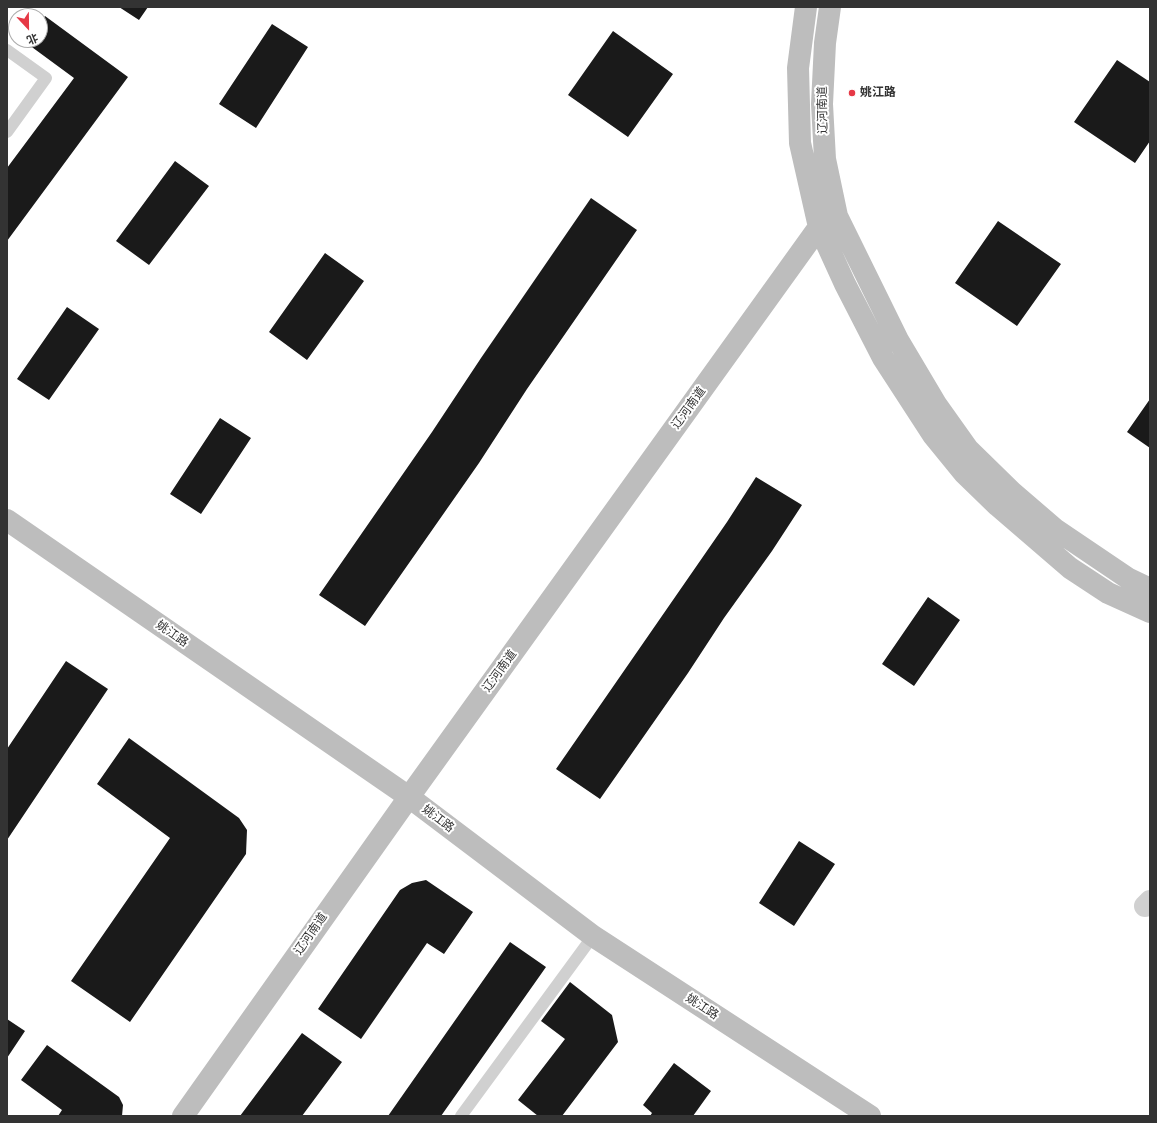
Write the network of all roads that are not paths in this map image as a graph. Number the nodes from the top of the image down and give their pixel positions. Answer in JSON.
{"nodes":[{"id":1,"x":806,"y":7,"type":"edge"},
{"id":2,"x":830,"y":7,"type":"edge"},
{"id":3,"x":7,"y":50,"type":"edge"},
{"id":4,"x":7,"y":132,"type":"edge"},
{"id":5,"x":828,"y":222,"type":"junction"},
{"id":6,"x":7,"y":520,"type":"edge"},
{"id":7,"x":1150,"y":589,"type":"edge"},
{"id":8,"x":1150,"y":612,"type":"edge"},
{"id":9,"x":409,"y":797,"type":"junction"},
{"id":10,"x":593,"y":936,"type":"junction"},
{"id":11,"x":183,"y":1116,"type":"edge"},
{"id":12,"x":461,"y":1116,"type":"edge"},
{"id":13,"x":870,"y":1116,"type":"edge"}],
"edges":[{"from":1,"to":5,"type":"street","name":"辽河南道"},
{"from":2,"to":5,"type":"street","name":"辽河南道"},
{"from":3,"to":4,"type":"lane"},
{"from":5,"to":7,"type":"street"},
{"from":5,"to":8,"type":"street"},
{"from":5,"to":9,"type":"street","name":"辽河南道"},
{"from":6,"to":9,"type":"street","name":"姚江路"},
{"from":9,"to":10,"type":"street","name":"姚江路"},
{"from":9,"to":11,"type":"street","name":"辽河南道"},
{"from":10,"to":12,"type":"lane"},
{"from":10,"to":13,"type":"street","name":"姚江路"}]}
